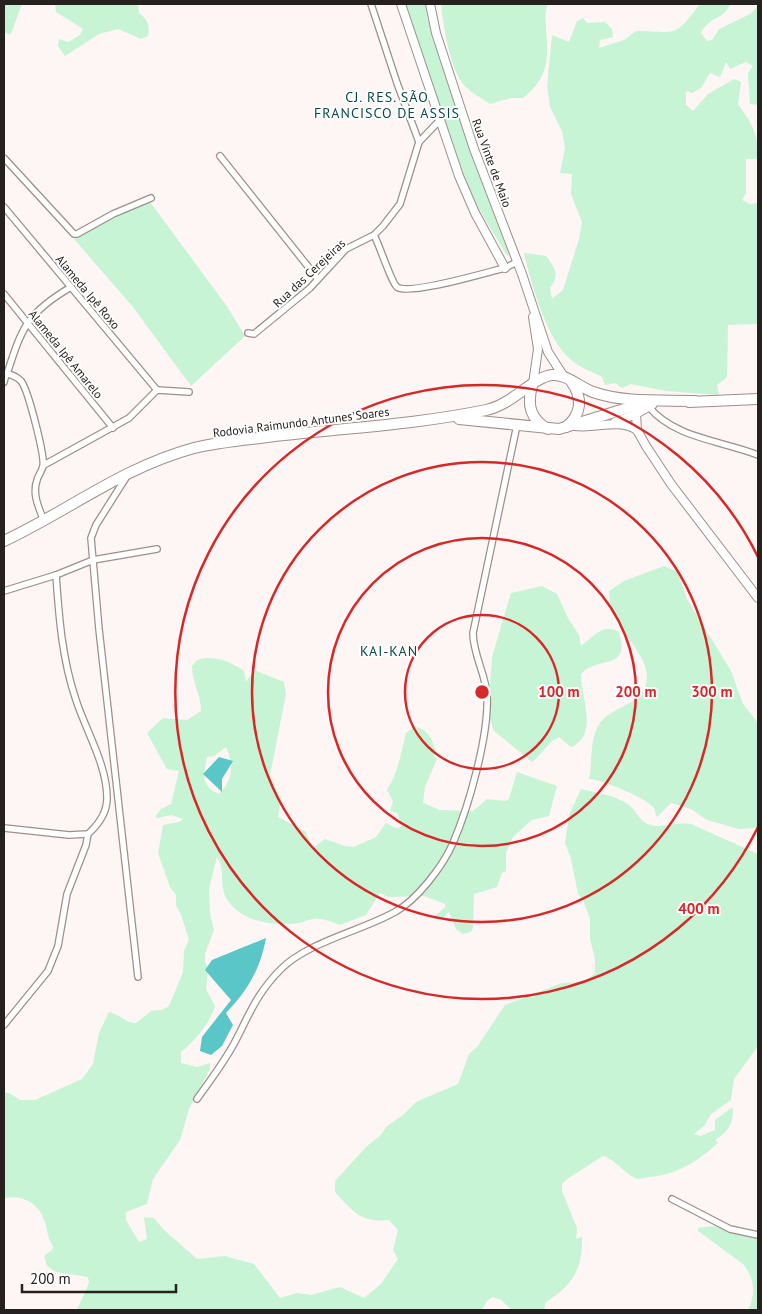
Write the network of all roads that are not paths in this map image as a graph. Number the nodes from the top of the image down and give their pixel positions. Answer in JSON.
{"nodes":[{"id":1,"x":371,"y":4,"type":"edge"},
{"id":2,"x":401,"y":4,"type":"edge"},
{"id":3,"x":430,"y":4,"type":"edge"},
{"id":4,"x":439,"y":121,"type":"junction"},
{"id":5,"x":419,"y":142,"type":"junction"},
{"id":6,"x":220,"y":156,"type":"dead end"},
{"id":7,"x":4,"y":158,"type":"edge"},
{"id":8,"x":151,"y":198,"type":"dead end"},
{"id":9,"x":4,"y":207,"type":"edge"},
{"id":10,"x":374,"y":234,"type":"junction"},
{"id":11,"x":517,"y":262,"type":"junction"},
{"id":12,"x":505,"y":268,"type":"junction"},
{"id":13,"x":318,"y":279,"type":"junction"},
{"id":14,"x":71,"y":287,"type":"junction"},
{"id":15,"x":4,"y":294,"type":"edge"},
{"id":16,"x":531,"y":300,"type":"junction"},
{"id":17,"x":27,"y":322,"type":"junction"},
{"id":18,"x":248,"y":333,"type":"dead end"},
{"id":19,"x":6,"y":374,"type":"edge"},
{"id":20,"x":566,"y":378,"type":"junction"},
{"id":21,"x":4,"y":382,"type":"edge"},
{"id":22,"x":533,"y":385,"type":"junction"},
{"id":23,"x":157,"y":390,"type":"junction"},
{"id":24,"x":189,"y":392,"type":"dead end"},
{"id":25,"x":758,"y":399,"type":"edge"},
{"id":26,"x":695,"y":401,"type":"junction"},
{"id":27,"x":651,"y":406,"type":"junction"},
{"id":28,"x":636,"y":414,"type":"junction"},
{"id":29,"x":444,"y":418,"type":"junction"},
{"id":30,"x":517,"y":425,"type":"junction"},
{"id":31,"x":570,"y":427,"type":"junction"},
{"id":32,"x":601,"y":427,"type":"junction"},
{"id":33,"x":113,"y":428,"type":"junction"},
{"id":34,"x":549,"y":430,"type":"junction"},
{"id":35,"x":637,"y":430,"type":"junction"},
{"id":36,"x":758,"y":455,"type":"edge"},
{"id":37,"x":44,"y":465,"type":"junction"},
{"id":38,"x":130,"y":471,"type":"junction"},
{"id":39,"x":44,"y":521,"type":"junction"},
{"id":40,"x":4,"y":541,"type":"edge"},
{"id":41,"x":157,"y":549,"type":"dead end"},
{"id":42,"x":93,"y":560,"type":"junction"},
{"id":43,"x":56,"y":575,"type":"junction"},
{"id":44,"x":4,"y":590,"type":"edge"},
{"id":45,"x":758,"y":598,"type":"edge"},
{"id":46,"x":4,"y":828,"type":"edge"},
{"id":47,"x":88,"y":834,"type":"junction"},
{"id":48,"x":138,"y":977,"type":"dead end"},
{"id":49,"x":4,"y":1024,"type":"edge"},
{"id":50,"x":197,"y":1099,"type":"dead end"},
{"id":51,"x":672,"y":1199,"type":"dead end"},
{"id":52,"x":758,"y":1235,"type":"edge"}],
"edges":[{"from":1,"to":5,"type":"street"},
{"from":2,"to":4,"type":"street"},
{"from":3,"to":11,"type":"street","name":"Rua Vinte de Maio"},
{"from":4,"to":5,"type":"street","name":"Rua das Cerejeiras"},
{"from":4,"to":12,"type":"street"},
{"from":5,"to":10,"type":"street","name":"Rua das Cerejeiras"},
{"from":6,"to":13,"type":"street"},
{"from":7,"to":8,"type":"street"},
{"from":9,"to":14,"type":"street","name":"Alameda Ipê Roxo"},
{"from":10,"to":12,"type":"street"},
{"from":10,"to":13,"type":"street","name":"Rua das Cerejeiras"},
{"from":11,"to":12,"type":"street"},
{"from":11,"to":16,"type":"street","name":"Rua Vinte de Maio"},
{"from":13,"to":18,"type":"street","name":"Rua das Cerejeiras"},
{"from":14,"to":17,"type":"street"},
{"from":14,"to":23,"type":"street","name":"Alameda Ipê Roxo"},
{"from":15,"to":17,"type":"street","name":"Alameda Ipê Amarelo"},
{"from":16,"to":20,"type":"street","name":"Rua Vinte de Maio"},
{"from":16,"to":22,"type":"street","name":"Rua Vinte de Maio"},
{"from":17,"to":19,"type":"street"},
{"from":17,"to":33,"type":"street","name":"Alameda Ipê Amarelo"},
{"from":19,"to":21,"type":"street"},
{"from":19,"to":37,"type":"street"},
{"from":20,"to":22,"type":"highway"},
{"from":20,"to":26,"type":"highway"},
{"from":20,"to":31,"type":"highway"},
{"from":22,"to":29,"type":"highway"},
{"from":22,"to":34,"type":"highway"},
{"from":23,"to":24,"type":"street"},
{"from":23,"to":33,"type":"street"},
{"from":25,"to":26,"type":"highway"},
{"from":26,"to":27,"type":"highway"},
{"from":27,"to":28,"type":"street"},
{"from":27,"to":31,"type":"highway"},
{"from":27,"to":36,"type":"street"},
{"from":28,"to":32,"type":"street"},
{"from":28,"to":35,"type":"street"},
{"from":29,"to":30,"type":"highway"},
{"from":29,"to":38,"type":"highway","name":"Rodovia Raimundo Antunes Soares"},
{"from":30,"to":34,"type":"highway"},
{"from":30,"to":50,"type":"street"},
{"from":31,"to":32,"type":"street"},
{"from":31,"to":34,"type":"highway"},
{"from":32,"to":35,"type":"street"},
{"from":33,"to":37,"type":"street"},
{"from":35,"to":45,"type":"street"},
{"from":37,"to":39,"type":"street"},
{"from":38,"to":39,"type":"highway","name":"Rodovia Raimundo Antunes Soares"},
{"from":38,"to":42,"type":"street"},
{"from":39,"to":40,"type":"highway","name":"Rodovia Raimundo Antunes Soares"},
{"from":41,"to":42,"type":"street"},
{"from":42,"to":43,"type":"street"},
{"from":42,"to":48,"type":"street"},
{"from":43,"to":44,"type":"street"},
{"from":43,"to":47,"type":"street"},
{"from":46,"to":47,"type":"street"},
{"from":47,"to":49,"type":"street"},
{"from":51,"to":52,"type":"street"}]}
